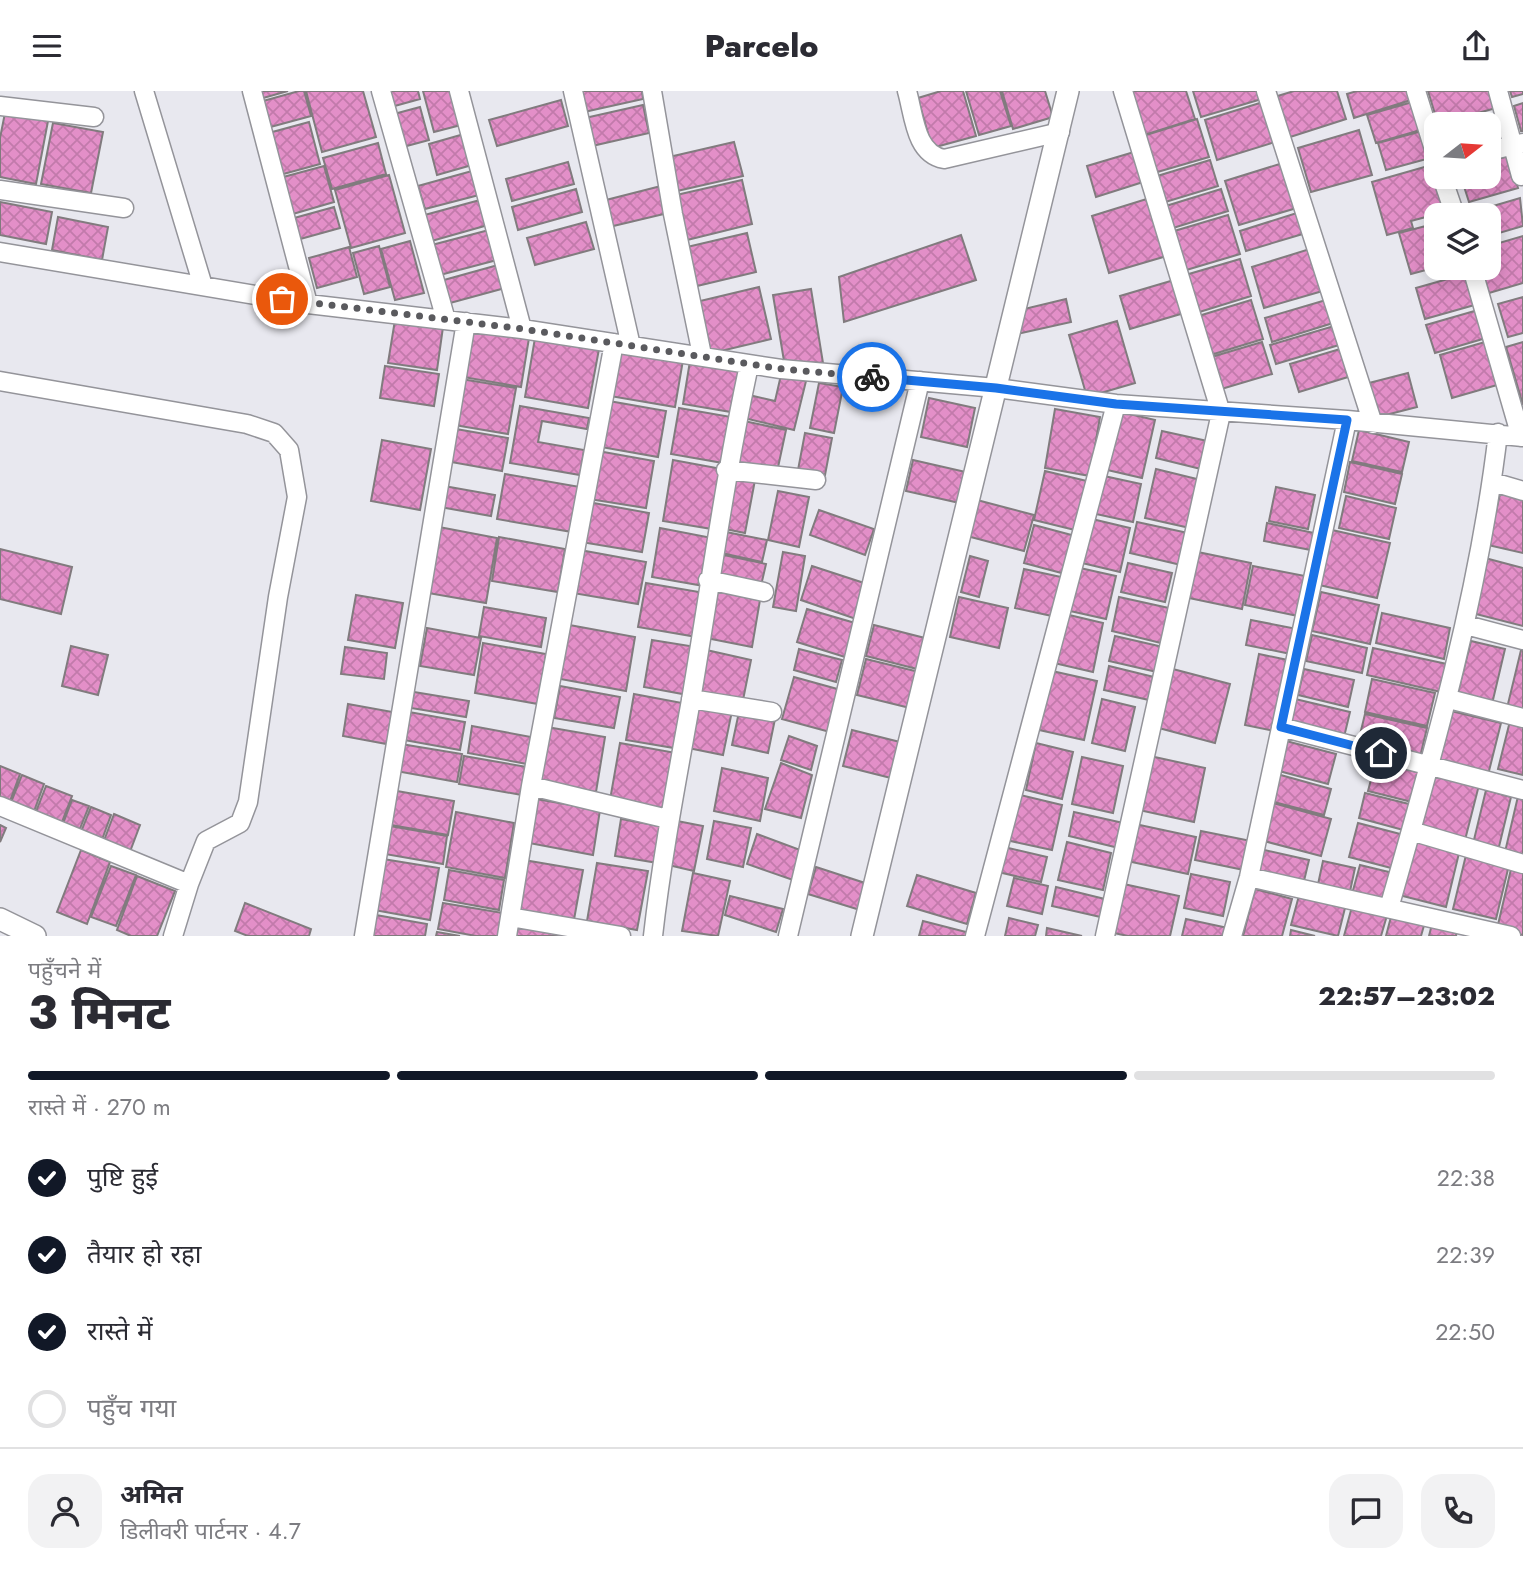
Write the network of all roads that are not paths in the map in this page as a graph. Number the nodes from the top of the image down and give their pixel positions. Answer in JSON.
{"nodes":[{"id":1,"x":144,"y":91,"type":"edge"},
{"id":2,"x":252,"y":91,"type":"edge"},
{"id":3,"x":381,"y":91,"type":"edge"},
{"id":4,"x":459,"y":91,"type":"edge"},
{"id":5,"x":573,"y":91,"type":"edge"},
{"id":6,"x":652,"y":91,"type":"edge"},
{"id":7,"x":907,"y":91,"type":"edge"},
{"id":8,"x":1068,"y":91,"type":"edge"},
{"id":9,"x":1123,"y":91,"type":"edge"},
{"id":10,"x":1266,"y":91,"type":"edge"},
{"id":11,"x":1416,"y":91,"type":"edge"},
{"id":12,"x":1498,"y":91,"type":"edge"},
{"id":13,"x":0,"y":106,"type":"edge"},
{"id":14,"x":94,"y":117,"type":"dead end"},
{"id":15,"x":1424,"y":117,"type":"edge"},
{"id":16,"x":1060,"y":132,"type":"junction"},
{"id":17,"x":1518,"y":144,"type":"edge"},
{"id":18,"x":1521,"y":176,"type":"edge"},
{"id":19,"x":0,"y":190,"type":"edge"},
{"id":20,"x":124,"y":208,"type":"dead end"},
{"id":21,"x":0,"y":252,"type":"edge"},
{"id":22,"x":1476,"y":280,"type":"edge"},
{"id":23,"x":204,"y":286,"type":"junction"},
{"id":24,"x":308,"y":304,"type":"junction"},
{"id":25,"x":446,"y":320,"type":"junction"},
{"id":26,"x":466,"y":322,"type":"junction"},
{"id":27,"x":523,"y":329,"type":"junction"},
{"id":28,"x":622,"y":344,"type":"junction"},
{"id":29,"x":702,"y":355,"type":"junction"},
{"id":30,"x":749,"y":365,"type":"junction"},
{"id":31,"x":0,"y":381,"type":"edge"},
{"id":32,"x":920,"y":381,"type":"junction"},
{"id":33,"x":996,"y":388,"type":"junction"},
{"id":34,"x":1116,"y":404,"type":"junction"},
{"id":35,"x":1221,"y":413,"type":"junction"},
{"id":36,"x":1347,"y":420,"type":"junction"},
{"id":37,"x":1373,"y":424,"type":"junction"},
{"id":38,"x":1498,"y":433,"type":"junction"},
{"id":39,"x":1522,"y":437,"type":"edge"},
{"id":40,"x":726,"y":470,"type":"junction"},
{"id":41,"x":816,"y":480,"type":"dead end"},
{"id":42,"x":1493,"y":482,"type":"junction"},
{"id":43,"x":1523,"y":491,"type":"edge"},
{"id":44,"x":708,"y":580,"type":"junction"},
{"id":45,"x":764,"y":592,"type":"dead end"},
{"id":46,"x":1466,"y":625,"type":"junction"},
{"id":47,"x":1523,"y":640,"type":"edge"},
{"id":48,"x":691,"y":699,"type":"junction"},
{"id":49,"x":1449,"y":699,"type":"junction"},
{"id":50,"x":772,"y":712,"type":"dead end"},
{"id":51,"x":1523,"y":718,"type":"edge"},
{"id":52,"x":1281,"y":727,"type":"junction"},
{"id":53,"x":1430,"y":766,"type":"junction"},
{"id":54,"x":531,"y":786,"type":"junction"},
{"id":55,"x":1523,"y":790,"type":"edge"},
{"id":56,"x":0,"y":806,"type":"edge"},
{"id":57,"x":668,"y":819,"type":"junction"},
{"id":58,"x":1411,"y":831,"type":"junction"},
{"id":59,"x":1523,"y":864,"type":"edge"},
{"id":60,"x":1249,"y":877,"type":"junction"},
{"id":61,"x":189,"y":884,"type":"junction"},
{"id":62,"x":1390,"y":908,"type":"junction"},
{"id":63,"x":510,"y":917,"type":"junction"},
{"id":64,"x":0,"y":919,"type":"edge"},
{"id":65,"x":1461,"y":930,"type":"edge"},
{"id":66,"x":35,"y":936,"type":"edge"},
{"id":67,"x":173,"y":936,"type":"edge"},
{"id":68,"x":364,"y":936,"type":"edge"},
{"id":69,"x":507,"y":936,"type":"edge"},
{"id":70,"x":621,"y":936,"type":"edge"},
{"id":71,"x":653,"y":936,"type":"edge"},
{"id":72,"x":788,"y":936,"type":"edge"},
{"id":73,"x":862,"y":936,"type":"edge"},
{"id":74,"x":975,"y":936,"type":"edge"},
{"id":75,"x":1105,"y":936,"type":"edge"},
{"id":76,"x":1232,"y":936,"type":"edge"},
{"id":77,"x":1511,"y":936,"type":"edge"}],
"edges":[{"from":1,"to":23,"type":"street"},
{"from":2,"to":24,"type":"street"},
{"from":3,"to":25,"type":"street"},
{"from":4,"to":27,"type":"street"},
{"from":5,"to":28,"type":"street"},
{"from":6,"to":29,"type":"street"},
{"from":7,"to":16,"type":"street"},
{"from":8,"to":16,"type":"street"},
{"from":9,"to":35,"type":"street"},
{"from":10,"to":37,"type":"street"},
{"from":11,"to":15,"type":"street"},
{"from":12,"to":17,"type":"street"},
{"from":13,"to":14,"type":"street"},
{"from":16,"to":33,"type":"street"},
{"from":17,"to":18,"type":"street"},
{"from":19,"to":20,"type":"street"},
{"from":21,"to":23,"type":"street"},
{"from":22,"to":39,"type":"street"},
{"from":23,"to":24,"type":"street"},
{"from":24,"to":25,"type":"street"},
{"from":25,"to":26,"type":"street"},
{"from":26,"to":27,"type":"street"},
{"from":26,"to":68,"type":"street"},
{"from":27,"to":28,"type":"street"},
{"from":28,"to":29,"type":"street"},
{"from":28,"to":54,"type":"street"},
{"from":29,"to":30,"type":"street"},
{"from":30,"to":32,"type":"street"},
{"from":30,"to":40,"type":"street"},
{"from":31,"to":61,"type":"street"},
{"from":32,"to":33,"type":"street"},
{"from":32,"to":72,"type":"street"},
{"from":33,"to":34,"type":"street"},
{"from":33,"to":73,"type":"street"},
{"from":34,"to":35,"type":"street"},
{"from":34,"to":74,"type":"street"},
{"from":35,"to":36,"type":"street"},
{"from":35,"to":75,"type":"street"},
{"from":36,"to":37,"type":"street"},
{"from":36,"to":52,"type":"street"},
{"from":37,"to":38,"type":"street"},
{"from":38,"to":39,"type":"street"},
{"from":38,"to":42,"type":"street"},
{"from":40,"to":41,"type":"street"},
{"from":40,"to":44,"type":"street"},
{"from":42,"to":43,"type":"street"},
{"from":42,"to":46,"type":"street"},
{"from":44,"to":45,"type":"street"},
{"from":44,"to":48,"type":"street"},
{"from":46,"to":47,"type":"street"},
{"from":46,"to":49,"type":"street"},
{"from":48,"to":50,"type":"street"},
{"from":48,"to":57,"type":"street"},
{"from":49,"to":51,"type":"street"},
{"from":49,"to":53,"type":"street"},
{"from":52,"to":53,"type":"street"},
{"from":52,"to":60,"type":"street"},
{"from":53,"to":55,"type":"street"},
{"from":53,"to":58,"type":"street"},
{"from":54,"to":57,"type":"street"},
{"from":54,"to":63,"type":"street"},
{"from":56,"to":61,"type":"street"},
{"from":57,"to":71,"type":"street"},
{"from":58,"to":59,"type":"street"},
{"from":58,"to":62,"type":"street"},
{"from":60,"to":62,"type":"street"},
{"from":60,"to":76,"type":"street"},
{"from":61,"to":67,"type":"street"},
{"from":62,"to":65,"type":"street"},
{"from":63,"to":69,"type":"street"},
{"from":63,"to":70,"type":"street"},
{"from":64,"to":66,"type":"street"},
{"from":65,"to":77,"type":"street"}]}
